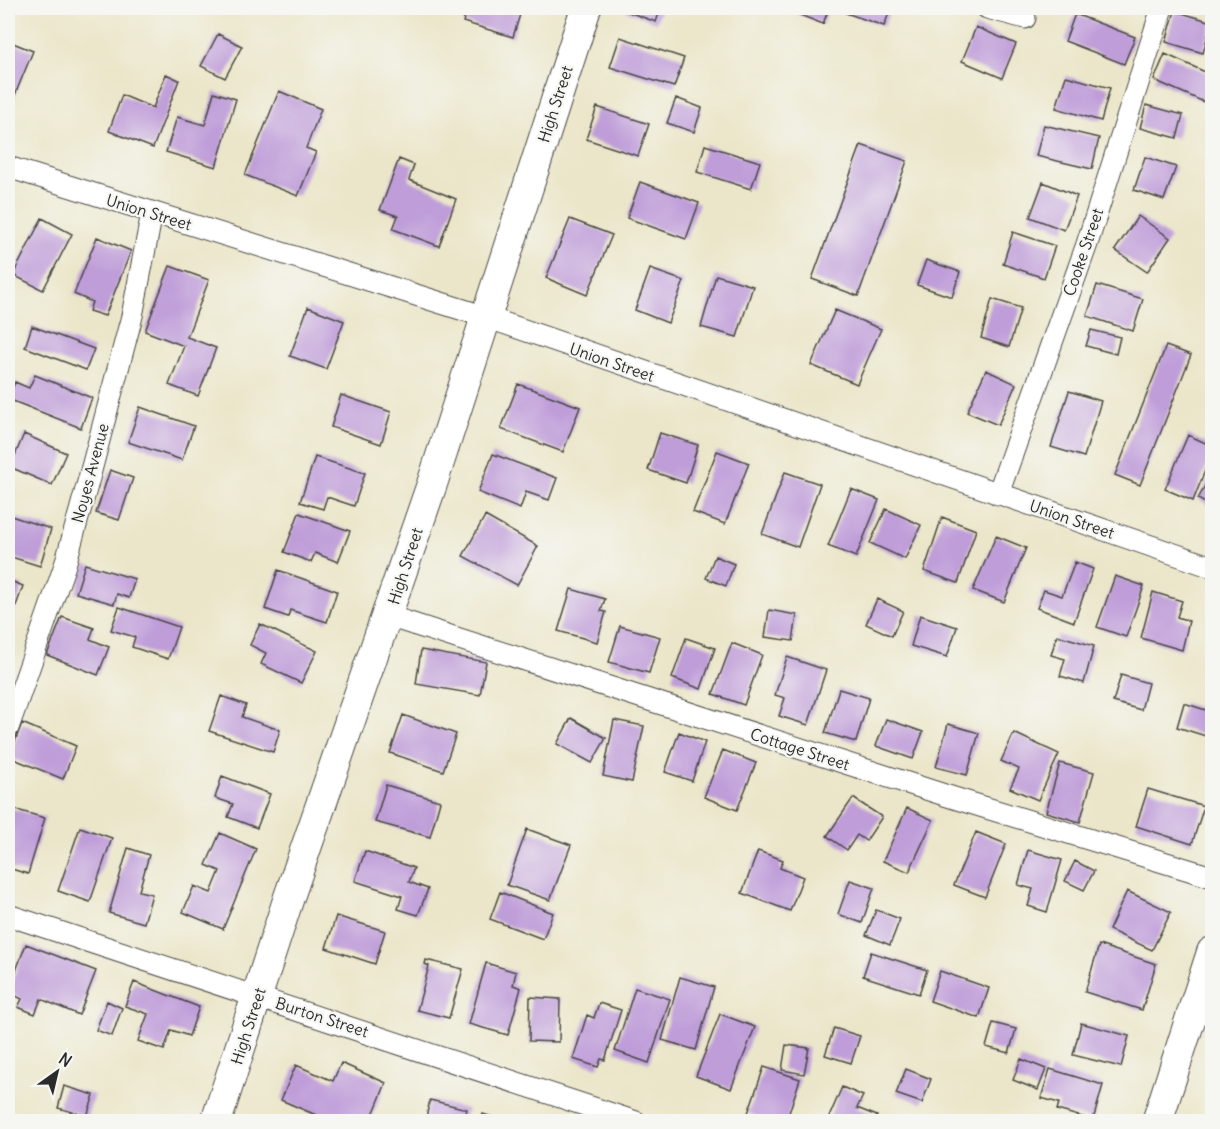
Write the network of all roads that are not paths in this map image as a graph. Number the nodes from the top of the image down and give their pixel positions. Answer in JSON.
{"nodes":[{"id":1,"x":586,"y":8,"type":"edge"},
{"id":2,"x":987,"y":8,"type":"edge"},
{"id":3,"x":1162,"y":8,"type":"edge"},
{"id":4,"x":1024,"y":18,"type":"dead end"},
{"id":5,"x":8,"y":167,"type":"edge"},
{"id":6,"x":152,"y":213,"type":"junction"},
{"id":7,"x":486,"y":317,"type":"junction"},
{"id":8,"x":998,"y":494,"type":"junction"},
{"id":9,"x":1212,"y":567,"type":"edge"},
{"id":10,"x":388,"y":616,"type":"junction"},
{"id":11,"x":8,"y":728,"type":"edge"},
{"id":12,"x":1212,"y":877,"type":"edge"},
{"id":13,"x":8,"y":915,"type":"edge"},
{"id":14,"x":1212,"y":952,"type":"edge"},
{"id":15,"x":258,"y":996,"type":"junction"},
{"id":16,"x":216,"y":1122,"type":"edge"},
{"id":17,"x":636,"y":1122,"type":"edge"},
{"id":18,"x":1157,"y":1122,"type":"edge"}],
"edges":[{"from":1,"to":7,"type":"street","name":"High Street"},
{"from":2,"to":4,"type":"street"},
{"from":3,"to":8,"type":"street","name":"Cooke Street"},
{"from":5,"to":6,"type":"street","name":"Union Street"},
{"from":6,"to":7,"type":"street","name":"Union Street"},
{"from":6,"to":11,"type":"street","name":"Noyes Avenue"},
{"from":7,"to":8,"type":"street","name":"Union Street"},
{"from":7,"to":10,"type":"street","name":"High Street"},
{"from":8,"to":9,"type":"street","name":"Union Street"},
{"from":10,"to":12,"type":"street","name":"Cottage Street"},
{"from":10,"to":15,"type":"street","name":"High Street"},
{"from":13,"to":15,"type":"street","name":"Burton Street"},
{"from":14,"to":18,"type":"street"},
{"from":15,"to":16,"type":"street","name":"High Street"},
{"from":15,"to":17,"type":"street","name":"Burton Street"}]}
